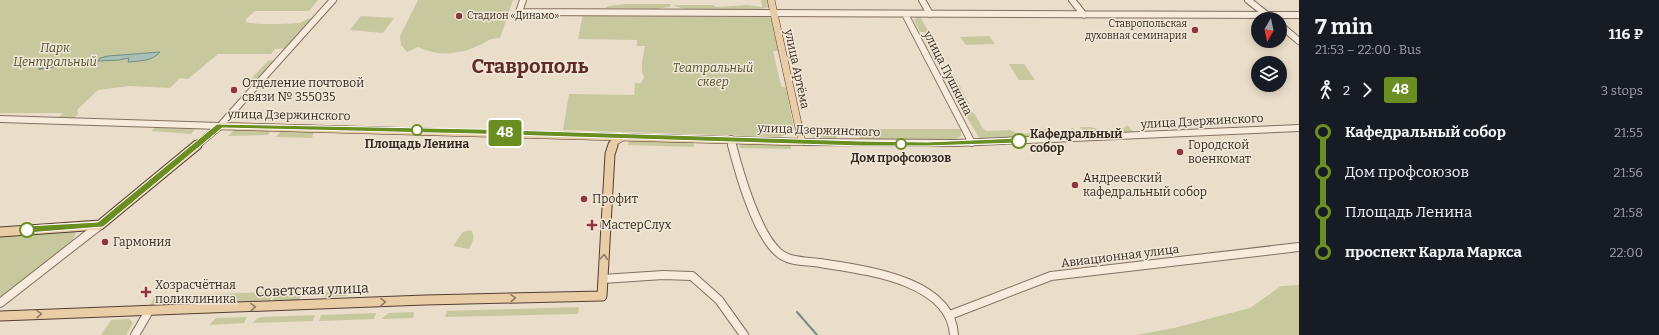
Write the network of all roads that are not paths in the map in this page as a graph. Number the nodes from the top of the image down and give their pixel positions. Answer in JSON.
{"nodes":[{"id":1,"x":333,"y":0,"type":"edge"},
{"id":2,"x":523,"y":0,"type":"edge"},
{"id":3,"x":771,"y":0,"type":"edge"},
{"id":4,"x":922,"y":0,"type":"edge"},
{"id":5,"x":1072,"y":0,"type":"edge"},
{"id":6,"x":1248,"y":0,"type":"edge"},
{"id":7,"x":1262,"y":12,"type":"edge"},
{"id":8,"x":773,"y":13,"type":"junction"},
{"id":9,"x":906,"y":14,"type":"junction"},
{"id":10,"x":930,"y":14,"type":"junction"},
{"id":11,"x":1084,"y":15,"type":"junction"},
{"id":12,"x":1251,"y":15,"type":"edge"},
{"id":13,"x":1287,"y":15,"type":"edge"},
{"id":14,"x":1299,"y":15,"type":"edge"},
{"id":15,"x":1287,"y":31,"type":"edge"},
{"id":16,"x":1299,"y":41,"type":"edge"},
{"id":17,"x":0,"y":119,"type":"edge"},
{"id":18,"x":220,"y":126,"type":"junction"},
{"id":19,"x":1299,"y":128,"type":"edge"},
{"id":20,"x":578,"y":135,"type":"junction"},
{"id":21,"x":626,"y":136,"type":"junction"},
{"id":22,"x":731,"y":139,"type":"junction"},
{"id":23,"x":802,"y":142,"type":"junction"},
{"id":24,"x":972,"y":143,"type":"junction"},
{"id":25,"x":610,"y":154,"type":"junction"},
{"id":26,"x":100,"y":224,"type":"junction"},
{"id":27,"x":0,"y":232,"type":"edge"},
{"id":28,"x":1299,"y":247,"type":"edge"},
{"id":29,"x":603,"y":279,"type":"junction"},
{"id":30,"x":0,"y":303,"type":"edge"},
{"id":31,"x":148,"y":311,"type":"junction"},
{"id":32,"x":950,"y":315,"type":"junction"},
{"id":33,"x":0,"y":316,"type":"edge"},
{"id":34,"x":134,"y":335,"type":"edge"},
{"id":35,"x":744,"y":335,"type":"edge"},
{"id":36,"x":954,"y":335,"type":"edge"}],
"edges":[{"from":1,"to":18,"type":"street"},
{"from":2,"to":8,"type":"street"},
{"from":3,"to":8,"type":"main road","name":"улица Артёма"},
{"from":4,"to":10,"type":"street","name":"улица Пушкина"},
{"from":5,"to":11,"type":"street"},
{"from":6,"to":7,"type":"street"},
{"from":8,"to":9,"type":"street"},
{"from":8,"to":23,"type":"main road","name":"улица Артёма"},
{"from":9,"to":10,"type":"street"},
{"from":9,"to":24,"type":"street","name":"улица Пушкина"},
{"from":10,"to":11,"type":"street"},
{"from":11,"to":12,"type":"street"},
{"from":13,"to":14,"type":"street"},
{"from":15,"to":16,"type":"street"},
{"from":17,"to":18,"type":"street","name":"улица Дзержинского"},
{"from":18,"to":20,"type":"main road","name":"улица Дзержинского"},
{"from":18,"to":26,"type":"main road"},
{"from":19,"to":24,"type":"street","name":"улица Дзержинского"},
{"from":20,"to":21,"type":"main road","name":"улица Дзержинского"},
{"from":20,"to":25,"type":"main road","name":"улица Дзержинского"},
{"from":21,"to":22,"type":"main road","name":"улица Дзержинского"},
{"from":21,"to":25,"type":"main road"},
{"from":22,"to":23,"type":"main road","name":"улица Дзержинского"},
{"from":22,"to":32,"type":"street"},
{"from":23,"to":24,"type":"street","name":"улица Дзержинского"},
{"from":29,"to":25,"type":"main road","one_way":true},
{"from":26,"to":27,"type":"main road"},
{"from":26,"to":30,"type":"street"},
{"from":28,"to":32,"type":"street","name":"Авиационная улица"},
{"from":31,"to":29,"type":"main road","name":"Советская улица","one_way":true},
{"from":29,"to":35,"type":"street"},
{"from":33,"to":31,"type":"main road","name":"Советская улица","one_way":true},
{"from":31,"to":34,"type":"street"},
{"from":32,"to":36,"type":"street"}]}
